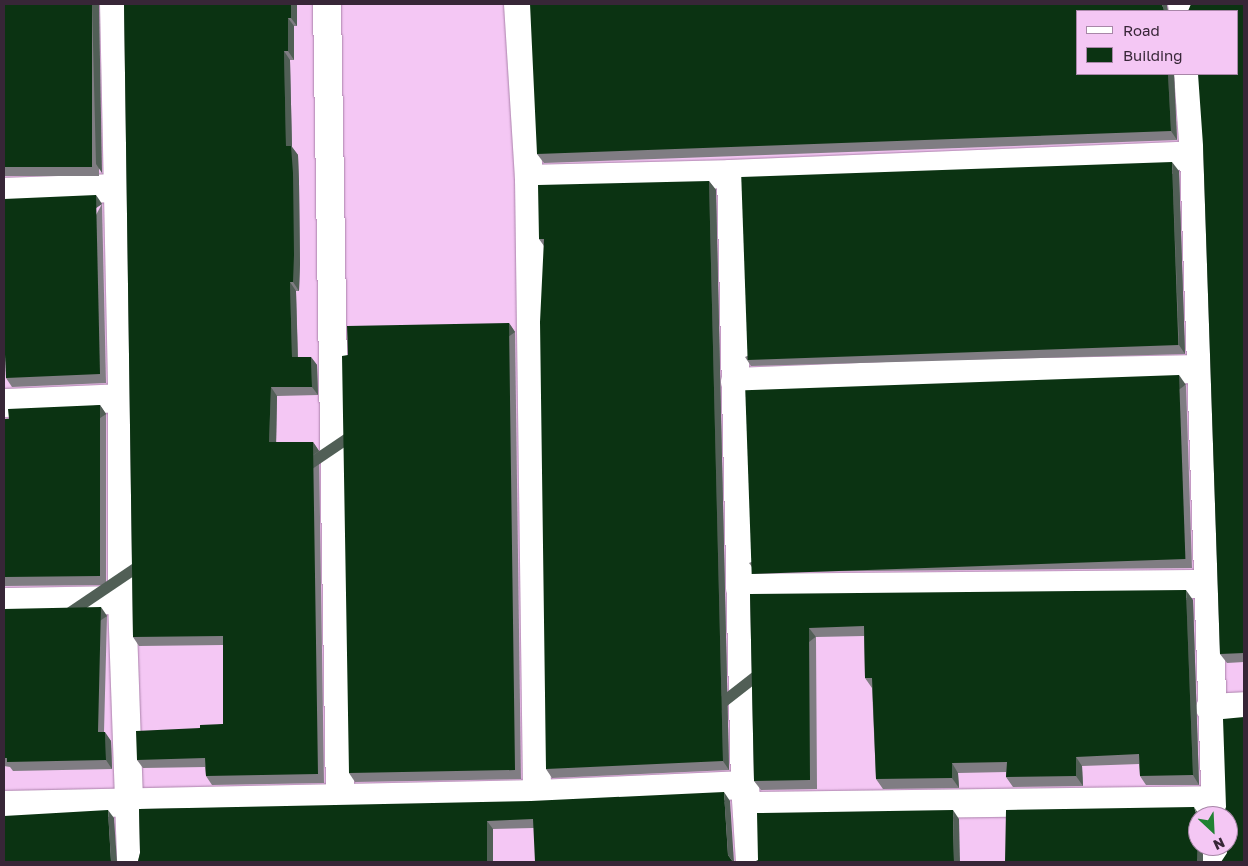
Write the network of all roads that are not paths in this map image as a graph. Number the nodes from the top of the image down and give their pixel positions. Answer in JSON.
{"nodes":[{"id":1,"x":114,"y":4,"type":"edge"},
{"id":2,"x":327,"y":4,"type":"edge"},
{"id":3,"x":518,"y":4,"type":"edge"},
{"id":4,"x":1188,"y":75,"type":"edge"},
{"id":5,"x":1194,"y":156,"type":"junction"},
{"id":6,"x":731,"y":174,"type":"junction"},
{"id":7,"x":529,"y":179,"type":"junction"},
{"id":8,"x":116,"y":188,"type":"junction"},
{"id":9,"x":4,"y":192,"type":"edge"},
{"id":10,"x":1200,"y":369,"type":"junction"},
{"id":11,"x":735,"y":382,"type":"junction"},
{"id":12,"x":122,"y":398,"type":"junction"},
{"id":13,"x":4,"y":402,"type":"edge"},
{"id":14,"x":1207,"y":584,"type":"junction"},
{"id":15,"x":740,"y":588,"type":"junction"},
{"id":16,"x":122,"y":600,"type":"junction"},
{"id":17,"x":4,"y":602,"type":"edge"},
{"id":18,"x":1244,"y":706,"type":"edge"},
{"id":19,"x":1210,"y":708,"type":"junction"},
{"id":20,"x":537,"y":794,"type":"junction"},
{"id":21,"x":340,"y":796,"type":"junction"},
{"id":22,"x":746,"y":796,"type":"junction"},
{"id":23,"x":128,"y":800,"type":"junction"},
{"id":24,"x":4,"y":805,"type":"edge"},
{"id":25,"x":1216,"y":806,"type":"edge"},
{"id":26,"x":1188,"y":807,"type":"edge"},
{"id":27,"x":131,"y":862,"type":"edge"},
{"id":28,"x":750,"y":862,"type":"edge"}],
"edges":[{"from":1,"to":8,"type":"street"},
{"from":2,"to":21,"type":"street"},
{"from":3,"to":7,"type":"street"},
{"from":4,"to":5,"type":"street"},
{"from":5,"to":6,"type":"street"},
{"from":5,"to":10,"type":"street"},
{"from":6,"to":7,"type":"street"},
{"from":6,"to":11,"type":"street"},
{"from":7,"to":20,"type":"street"},
{"from":8,"to":9,"type":"street"},
{"from":8,"to":12,"type":"street"},
{"from":10,"to":11,"type":"street"},
{"from":10,"to":14,"type":"street"},
{"from":11,"to":15,"type":"street"},
{"from":12,"to":13,"type":"street"},
{"from":12,"to":16,"type":"street"},
{"from":14,"to":15,"type":"street"},
{"from":14,"to":19,"type":"street"},
{"from":15,"to":22,"type":"street"},
{"from":16,"to":17,"type":"street"},
{"from":16,"to":23,"type":"street"},
{"from":18,"to":19,"type":"street"},
{"from":19,"to":25,"type":"street"},
{"from":20,"to":21,"type":"street"},
{"from":20,"to":22,"type":"street"},
{"from":21,"to":23,"type":"street"},
{"from":22,"to":26,"type":"street"},
{"from":22,"to":28,"type":"street"},
{"from":23,"to":24,"type":"street"},
{"from":23,"to":27,"type":"street"}]}
